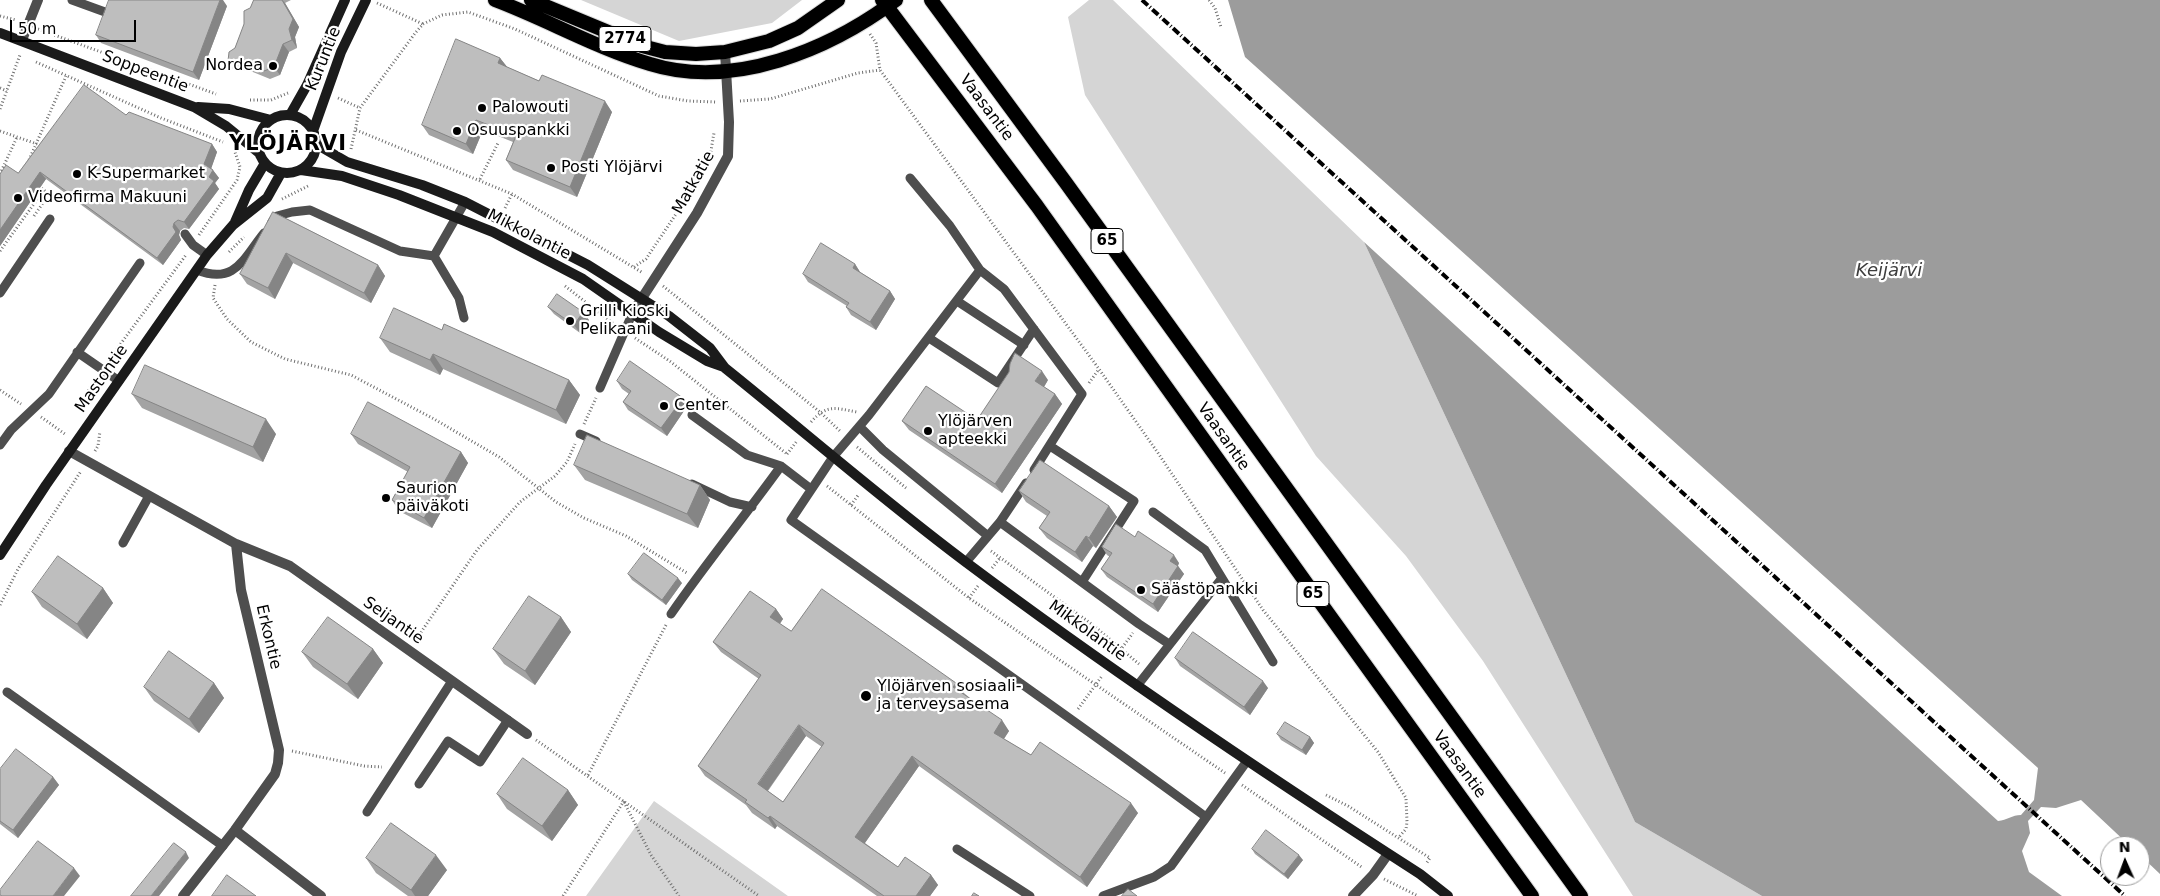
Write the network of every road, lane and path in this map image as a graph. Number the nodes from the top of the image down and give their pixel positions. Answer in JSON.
{"nodes":[{"id":1,"x":38,"y":0,"type":"edge"},
{"id":2,"x":72,"y":0,"type":"edge"},
{"id":3,"x":345,"y":0,"type":"edge"},
{"id":4,"x":368,"y":0,"type":"edge"},
{"id":5,"x":495,"y":0,"type":"edge"},
{"id":6,"x":531,"y":0,"type":"edge"},
{"id":7,"x":838,"y":0,"type":"edge"},
{"id":8,"x":931,"y":0,"type":"edge"},
{"id":9,"x":1209,"y":0,"type":"edge"},
{"id":10,"x":888,"y":2,"type":"edge"},
{"id":11,"x":105,"y":12,"type":"edge"},
{"id":12,"x":0,"y":16,"type":"edge"},
{"id":13,"x":863,"y":22,"type":"junction"},
{"id":14,"x":424,"y":24,"type":"junction"},
{"id":15,"x":28,"y":25,"type":"junction"},
{"id":16,"x":1221,"y":27,"type":"dead end"},
{"id":17,"x":0,"y":32,"type":"edge"},
{"id":18,"x":22,"y":40,"type":"junction"},
{"id":19,"x":725,"y":52,"type":"junction"},
{"id":20,"x":13,"y":53,"type":"dead end"},
{"id":21,"x":20,"y":55,"type":"junction"},
{"id":22,"x":880,"y":70,"type":"junction"},
{"id":23,"x":726,"y":72,"type":"junction"},
{"id":24,"x":66,"y":76,"type":"junction"},
{"id":25,"x":0,"y":88,"type":"edge"},
{"id":26,"x":7,"y":91,"type":"junction"},
{"id":27,"x":221,"y":96,"type":"dead end"},
{"id":28,"x":729,"y":101,"type":"junction"},
{"id":29,"x":713,"y":103,"type":"junction"},
{"id":30,"x":194,"y":107,"type":"junction"},
{"id":31,"x":0,"y":109,"type":"edge"},
{"id":32,"x":714,"y":111,"type":"dead end"},
{"id":33,"x":290,"y":115,"type":"junction"},
{"id":34,"x":271,"y":120,"type":"junction"},
{"id":35,"x":715,"y":128,"type":"dead end"},
{"id":36,"x":356,"y":130,"type":"junction"},
{"id":37,"x":0,"y":131,"type":"edge"},
{"id":38,"x":314,"y":132,"type":"junction"},
{"id":39,"x":17,"y":137,"type":"junction"},
{"id":40,"x":498,"y":142,"type":"edge"},
{"id":41,"x":227,"y":143,"type":"dead end"},
{"id":42,"x":37,"y":144,"type":"junction"},
{"id":43,"x":316,"y":144,"type":"junction"},
{"id":44,"x":259,"y":153,"type":"junction"},
{"id":45,"x":349,"y":154,"type":"dead end"},
{"id":46,"x":265,"y":163,"type":"junction"},
{"id":47,"x":28,"y":165,"type":"edge"},
{"id":48,"x":706,"y":168,"type":"dead end"},
{"id":49,"x":300,"y":170,"type":"junction"},
{"id":50,"x":281,"y":173,"type":"junction"},
{"id":51,"x":0,"y":174,"type":"edge"},
{"id":52,"x":910,"y":178,"type":"dead end"},
{"id":53,"x":480,"y":179,"type":"junction"},
{"id":54,"x":237,"y":180,"type":"dead end"},
{"id":55,"x":699,"y":180,"type":"dead end"},
{"id":56,"x":35,"y":183,"type":"edge"},
{"id":57,"x":312,"y":185,"type":"dead end"},
{"id":58,"x":44,"y":190,"type":"junction"},
{"id":59,"x":512,"y":194,"type":"junction"},
{"id":60,"x":275,"y":202,"type":"dead end"},
{"id":61,"x":465,"y":202,"type":"junction"},
{"id":62,"x":502,"y":214,"type":"dead end"},
{"id":63,"x":457,"y":217,"type":"junction"},
{"id":64,"x":33,"y":218,"type":"dead end"},
{"id":65,"x":50,"y":218,"type":"dead end"},
{"id":66,"x":233,"y":225,"type":"junction"},
{"id":67,"x":185,"y":234,"type":"edge"},
{"id":68,"x":193,"y":245,"type":"junction"},
{"id":69,"x":0,"y":251,"type":"edge"},
{"id":70,"x":207,"y":255,"type":"junction"},
{"id":71,"x":434,"y":256,"type":"junction"},
{"id":72,"x":140,"y":263,"type":"dead end"},
{"id":73,"x":634,"y":267,"type":"junction"},
{"id":74,"x":197,"y":270,"type":"junction"},
{"id":75,"x":980,"y":270,"type":"junction"},
{"id":76,"x":217,"y":276,"type":"junction"},
{"id":77,"x":654,"y":280,"type":"junction"},
{"id":78,"x":559,"y":282,"type":"dead end"},
{"id":79,"x":0,"y":293,"type":"edge"},
{"id":80,"x":640,"y":299,"type":"junction"},
{"id":81,"x":957,"y":301,"type":"junction"},
{"id":82,"x":633,"y":312,"type":"junction"},
{"id":83,"x":464,"y":318,"type":"dead end"},
{"id":84,"x":1034,"y":329,"type":"junction"},
{"id":85,"x":623,"y":332,"type":"junction"},
{"id":86,"x":929,"y":338,"type":"junction"},
{"id":87,"x":1024,"y":345,"type":"junction"},
{"id":88,"x":77,"y":352,"type":"junction"},
{"id":89,"x":725,"y":368,"type":"junction"},
{"id":90,"x":102,"y":369,"type":"junction"},
{"id":91,"x":119,"y":381,"type":"junction"},
{"id":92,"x":600,"y":388,"type":"joint"},
{"id":93,"x":80,"y":412,"type":"dead end"},
{"id":94,"x":820,"y":412,"type":"junction"},
{"id":95,"x":692,"y":415,"type":"dead end"},
{"id":96,"x":869,"y":415,"type":"junction"},
{"id":97,"x":40,"y":416,"type":"dead end"},
{"id":98,"x":70,"y":426,"type":"dead end"},
{"id":99,"x":102,"y":426,"type":"dead end"},
{"id":100,"x":860,"y":427,"type":"junction"},
{"id":101,"x":803,"y":432,"type":"junction"},
{"id":102,"x":65,"y":434,"type":"junction"},
{"id":103,"x":580,"y":434,"type":"junction"},
{"id":104,"x":849,"y":439,"type":"junction"},
{"id":105,"x":60,"y":441,"type":"dead end"},
{"id":106,"x":0,"y":445,"type":"edge"},
{"id":107,"x":606,"y":446,"type":"edge"},
{"id":108,"x":1050,"y":446,"type":"junction"},
{"id":109,"x":69,"y":451,"type":"junction"},
{"id":110,"x":833,"y":457,"type":"junction"},
{"id":111,"x":87,"y":462,"type":"junction"},
{"id":112,"x":781,"y":466,"type":"junction"},
{"id":113,"x":818,"y":479,"type":"junction"},
{"id":114,"x":685,"y":481,"type":"edge"},
{"id":115,"x":538,"y":487,"type":"junction"},
{"id":116,"x":811,"y":489,"type":"junction"},
{"id":117,"x":910,"y":491,"type":"dead end"},
{"id":118,"x":149,"y":496,"type":"junction"},
{"id":119,"x":752,"y":507,"type":"junction"},
{"id":120,"x":1153,"y":512,"type":"dead end"},
{"id":121,"x":1000,"y":522,"type":"junction"},
{"id":122,"x":988,"y":536,"type":"junction"},
{"id":123,"x":123,"y":543,"type":"dead end"},
{"id":124,"x":236,"y":544,"type":"junction"},
{"id":125,"x":980,"y":544,"type":"junction"},
{"id":126,"x":0,"y":555,"type":"edge"},
{"id":127,"x":966,"y":562,"type":"junction"},
{"id":128,"x":696,"y":578,"type":"junction"},
{"id":129,"x":1222,"y":578,"type":"junction"},
{"id":130,"x":1082,"y":582,"type":"junction"},
{"id":131,"x":0,"y":605,"type":"edge"},
{"id":132,"x":671,"y":614,"type":"joint"},
{"id":133,"x":1169,"y":644,"type":"junction"},
{"id":134,"x":409,"y":650,"type":"junction"},
{"id":135,"x":1273,"y":662,"type":"dead end"},
{"id":136,"x":1148,"y":671,"type":"junction"},
{"id":137,"x":452,"y":681,"type":"junction"},
{"id":138,"x":1096,"y":685,"type":"junction"},
{"id":139,"x":1137,"y":686,"type":"junction"},
{"id":140,"x":7,"y":692,"type":"dead end"},
{"id":141,"x":1072,"y":718,"type":"junction"},
{"id":142,"x":508,"y":720,"type":"junction"},
{"id":143,"x":527,"y":734,"type":"joint"},
{"id":144,"x":279,"y":750,"type":"junction"},
{"id":145,"x":1247,"y":761,"type":"junction"},
{"id":146,"x":395,"y":768,"type":"junction"},
{"id":147,"x":588,"y":775,"type":"junction"},
{"id":148,"x":1234,"y":779,"type":"junction"},
{"id":149,"x":420,"y":784,"type":"dead end"},
{"id":150,"x":1322,"y":794,"type":"dead end"},
{"id":151,"x":624,"y":801,"type":"junction"},
{"id":152,"x":367,"y":812,"type":"dead end"},
{"id":153,"x":1206,"y":817,"type":"junction"},
{"id":154,"x":235,"y":830,"type":"junction"},
{"id":155,"x":1399,"y":837,"type":"junction"},
{"id":156,"x":223,"y":846,"type":"junction"},
{"id":157,"x":957,"y":849,"type":"dead end"},
{"id":158,"x":1388,"y":854,"type":"junction"},
{"id":159,"x":1420,"y":874,"type":"junction"},
{"id":160,"x":1373,"y":875,"type":"junction"},
{"id":161,"x":183,"y":896,"type":"edge"},
{"id":162,"x":322,"y":896,"type":"edge"},
{"id":163,"x":563,"y":896,"type":"edge"},
{"id":164,"x":679,"y":896,"type":"edge"},
{"id":165,"x":759,"y":896,"type":"edge"},
{"id":166,"x":1030,"y":896,"type":"edge"},
{"id":167,"x":1103,"y":896,"type":"edge"},
{"id":168,"x":1353,"y":896,"type":"edge"},
{"id":169,"x":1418,"y":896,"type":"edge"},
{"id":170,"x":1448,"y":896,"type":"edge"},
{"id":171,"x":1532,"y":896,"type":"edge"},
{"id":172,"x":1580,"y":896,"type":"edge"}],
"edges":[{"from":1,"to":15,"type":"street"},
{"from":2,"to":11,"type":"lane"},
{"from":3,"to":33,"type":"main road","name":"Kuruntie"},
{"from":4,"to":14,"type":"path"},
{"from":4,"to":38,"type":"main road","name":"Kuruntie"},
{"from":5,"to":23,"type":"highway","number":"2774"},
{"from":6,"to":19,"type":"highway","number":"2774"},
{"from":7,"to":19,"type":"highway","number":"2774"},
{"from":8,"to":172,"type":"highway","name":"Vaasantie","number":"65"},
{"from":9,"to":16,"type":"path"},
{"from":10,"to":13,"type":"highway","number":"2774"},
{"from":10,"to":171,"type":"highway","name":"Vaasantie","number":"65"},
{"from":12,"to":15,"type":"path"},
{"from":13,"to":22,"type":"path"},
{"from":13,"to":23,"type":"highway","number":"2774"},
{"from":14,"to":29,"type":"path"},
{"from":14,"to":36,"type":"path"},
{"from":15,"to":18,"type":"street"},
{"from":15,"to":27,"type":"path"},
{"from":17,"to":18,"type":"main road","name":"Soppeentie"},
{"from":18,"to":30,"type":"main road","name":"Soppeentie"},
{"from":19,"to":23,"type":"street","name":"Matkatie"},
{"from":20,"to":21,"type":"path"},
{"from":21,"to":24,"type":"path"},
{"from":21,"to":26,"type":"path"},
{"from":22,"to":28,"type":"path"},
{"from":22,"to":155,"type":"path"},
{"from":23,"to":28,"type":"street","name":"Matkatie"},
{"from":24,"to":41,"type":"path"},
{"from":24,"to":42,"type":"path"},
{"from":25,"to":26,"type":"path"},
{"from":26,"to":31,"type":"path"},
{"from":28,"to":29,"type":"path"},
{"from":28,"to":77,"type":"street","name":"Matkatie"},
{"from":29,"to":32,"type":"path"},
{"from":30,"to":34,"type":"main road","name":"Soppeentie"},
{"from":30,"to":44,"type":"main road","name":"Soppeentie"},
{"from":33,"to":34,"type":"main road"},
{"from":33,"to":38,"type":"main road"},
{"from":34,"to":44,"type":"main road"},
{"from":35,"to":48,"type":"path"},
{"from":36,"to":45,"type":"path"},
{"from":36,"to":53,"type":"path"},
{"from":37,"to":39,"type":"path"},
{"from":38,"to":43,"type":"main road"},
{"from":39,"to":42,"type":"path"},
{"from":39,"to":51,"type":"path"},
{"from":40,"to":53,"type":"path"},
{"from":42,"to":47,"type":"path"},
{"from":43,"to":49,"type":"main road"},
{"from":43,"to":61,"type":"main road","name":"Mikkolantie"},
{"from":44,"to":46,"type":"main road"},
{"from":46,"to":50,"type":"main road"},
{"from":46,"to":66,"type":"main road","name":"Mastontie"},
{"from":49,"to":50,"type":"main road"},
{"from":49,"to":63,"type":"main road","name":"Mikkolantie"},
{"from":50,"to":66,"type":"main road","name":"Mastontie"},
{"from":52,"to":75,"type":"lane"},
{"from":53,"to":59,"type":"path"},
{"from":54,"to":68,"type":"path"},
{"from":55,"to":73,"type":"path"},
{"from":56,"to":58,"type":"path"},
{"from":57,"to":60,"type":"path"},
{"from":58,"to":64,"type":"path"},
{"from":58,"to":69,"type":"path"},
{"from":59,"to":62,"type":"path"},
{"from":59,"to":73,"type":"path"},
{"from":61,"to":63,"type":"lane"},
{"from":61,"to":80,"type":"main road","name":"Mikkolantie"},
{"from":63,"to":71,"type":"lane"},
{"from":63,"to":82,"type":"main road","name":"Mikkolantie"},
{"from":65,"to":79,"type":"lane"},
{"from":66,"to":70,"type":"main road","name":"Mastontie"},
{"from":67,"to":68,"type":"lane"},
{"from":68,"to":70,"type":"lane"},
{"from":68,"to":90,"type":"path"},
{"from":70,"to":74,"type":"main road","name":"Mastontie"},
{"from":71,"to":76,"type":"lane"},
{"from":71,"to":83,"type":"lane"},
{"from":72,"to":88,"type":"lane"},
{"from":73,"to":77,"type":"path"},
{"from":74,"to":76,"type":"lane"},
{"from":74,"to":91,"type":"main road","name":"Mastontie"},
{"from":75,"to":81,"type":"lane"},
{"from":75,"to":84,"type":"lane"},
{"from":76,"to":115,"type":"path"},
{"from":77,"to":80,"type":"street","name":"Matkatie"},
{"from":77,"to":94,"type":"path"},
{"from":78,"to":85,"type":"path"},
{"from":80,"to":82,"type":"street","name":"Matkatie"},
{"from":80,"to":89,"type":"main road","name":"Mikkolantie"},
{"from":81,"to":86,"type":"lane"},
{"from":81,"to":87,"type":"lane"},
{"from":82,"to":85,"type":"lane"},
{"from":82,"to":89,"type":"main road","name":"Mikkolantie"},
{"from":84,"to":87,"type":"lane"},
{"from":84,"to":108,"type":"lane"},
{"from":85,"to":92,"type":"lane"},
{"from":85,"to":101,"type":"path"},
{"from":86,"to":87,"type":"lane"},
{"from":86,"to":96,"type":"lane"},
{"from":88,"to":90,"type":"lane"},
{"from":88,"to":106,"type":"lane"},
{"from":89,"to":101,"type":"main road","name":"Mikkolantie"},
{"from":90,"to":91,"type":"lane"},
{"from":90,"to":93,"type":"path"},
{"from":91,"to":109,"type":"main road","name":"Mastontie"},
{"from":92,"to":103,"type":"path"},
{"from":94,"to":96,"type":"path"},
{"from":94,"to":101,"type":"path"},
{"from":94,"to":104,"type":"path"},
{"from":95,"to":112,"type":"lane"},
{"from":96,"to":100,"type":"lane"},
{"from":97,"to":102,"type":"path"},
{"from":98,"to":102,"type":"path"},
{"from":99,"to":111,"type":"path"},
{"from":100,"to":104,"type":"lane"},
{"from":100,"to":122,"type":"lane"},
{"from":101,"to":110,"type":"main road","name":"Mikkolantie"},
{"from":102,"to":105,"type":"path"},
{"from":103,"to":107,"type":"lane"},
{"from":103,"to":115,"type":"path"},
{"from":104,"to":110,"type":"lane"},
{"from":104,"to":117,"type":"path"},
{"from":108,"to":121,"type":"lane"},
{"from":108,"to":130,"type":"lane"},
{"from":109,"to":111,"type":"street"},
{"from":109,"to":126,"type":"main road","name":"Mastontie"},
{"from":110,"to":113,"type":"lane"},
{"from":110,"to":127,"type":"main road","name":"Mikkolantie"},
{"from":111,"to":118,"type":"street"},
{"from":111,"to":131,"type":"path"},
{"from":112,"to":116,"type":"lane"},
{"from":112,"to":119,"type":"lane"},
{"from":113,"to":116,"type":"lane"},
{"from":113,"to":138,"type":"path"},
{"from":114,"to":119,"type":"lane"},
{"from":115,"to":128,"type":"path"},
{"from":115,"to":134,"type":"path"},
{"from":116,"to":141,"type":"lane"},
{"from":118,"to":123,"type":"lane"},
{"from":118,"to":124,"type":"street"},
{"from":119,"to":128,"type":"lane"},
{"from":120,"to":129,"type":"lane"},
{"from":121,"to":122,"type":"lane"},
{"from":121,"to":130,"type":"lane"},
{"from":122,"to":125,"type":"lane"},
{"from":124,"to":134,"type":"street","name":"Seijantie"},
{"from":124,"to":144,"type":"street","name":"Erkontie"},
{"from":125,"to":127,"type":"lane"},
{"from":125,"to":136,"type":"path"},
{"from":127,"to":139,"type":"main road","name":"Mikkolantie"},
{"from":128,"to":132,"type":"lane"},
{"from":129,"to":133,"type":"lane"},
{"from":129,"to":135,"type":"lane"},
{"from":130,"to":133,"type":"lane"},
{"from":132,"to":147,"type":"path"},
{"from":133,"to":136,"type":"lane"},
{"from":134,"to":137,"type":"street","name":"Seijantie"},
{"from":136,"to":139,"type":"lane"},
{"from":137,"to":142,"type":"street","name":"Seijantie"},
{"from":137,"to":146,"type":"lane"},
{"from":138,"to":141,"type":"path"},
{"from":138,"to":148,"type":"path"},
{"from":139,"to":145,"type":"main road","name":"Mikkolantie"},
{"from":140,"to":156,"type":"lane"},
{"from":141,"to":153,"type":"lane"},
{"from":142,"to":143,"type":"street","name":"Seijantie"},
{"from":142,"to":149,"type":"lane"},
{"from":143,"to":147,"type":"path"},
{"from":144,"to":146,"type":"path"},
{"from":144,"to":154,"type":"street","name":"Erkontie"},
{"from":145,"to":148,"type":"lane"},
{"from":145,"to":158,"type":"main road","name":"Mikkolantie"},
{"from":146,"to":152,"type":"lane"},
{"from":147,"to":151,"type":"path"},
{"from":148,"to":153,"type":"lane"},
{"from":148,"to":160,"type":"path"},
{"from":150,"to":155,"type":"path"},
{"from":151,"to":163,"type":"path"},
{"from":151,"to":164,"type":"path"},
{"from":151,"to":165,"type":"path"},
{"from":153,"to":167,"type":"lane"},
{"from":154,"to":156,"type":"street","name":"Erkontie"},
{"from":154,"to":162,"type":"street"},
{"from":155,"to":159,"type":"path"},
{"from":156,"to":161,"type":"street","name":"Erkontie"},
{"from":157,"to":166,"type":"lane"},
{"from":158,"to":159,"type":"main road","name":"Mikkolantie"},
{"from":158,"to":160,"type":"street"},
{"from":159,"to":170,"type":"main road","name":"Mikkolantie"},
{"from":160,"to":168,"type":"street"},
{"from":160,"to":169,"type":"path"}]}
